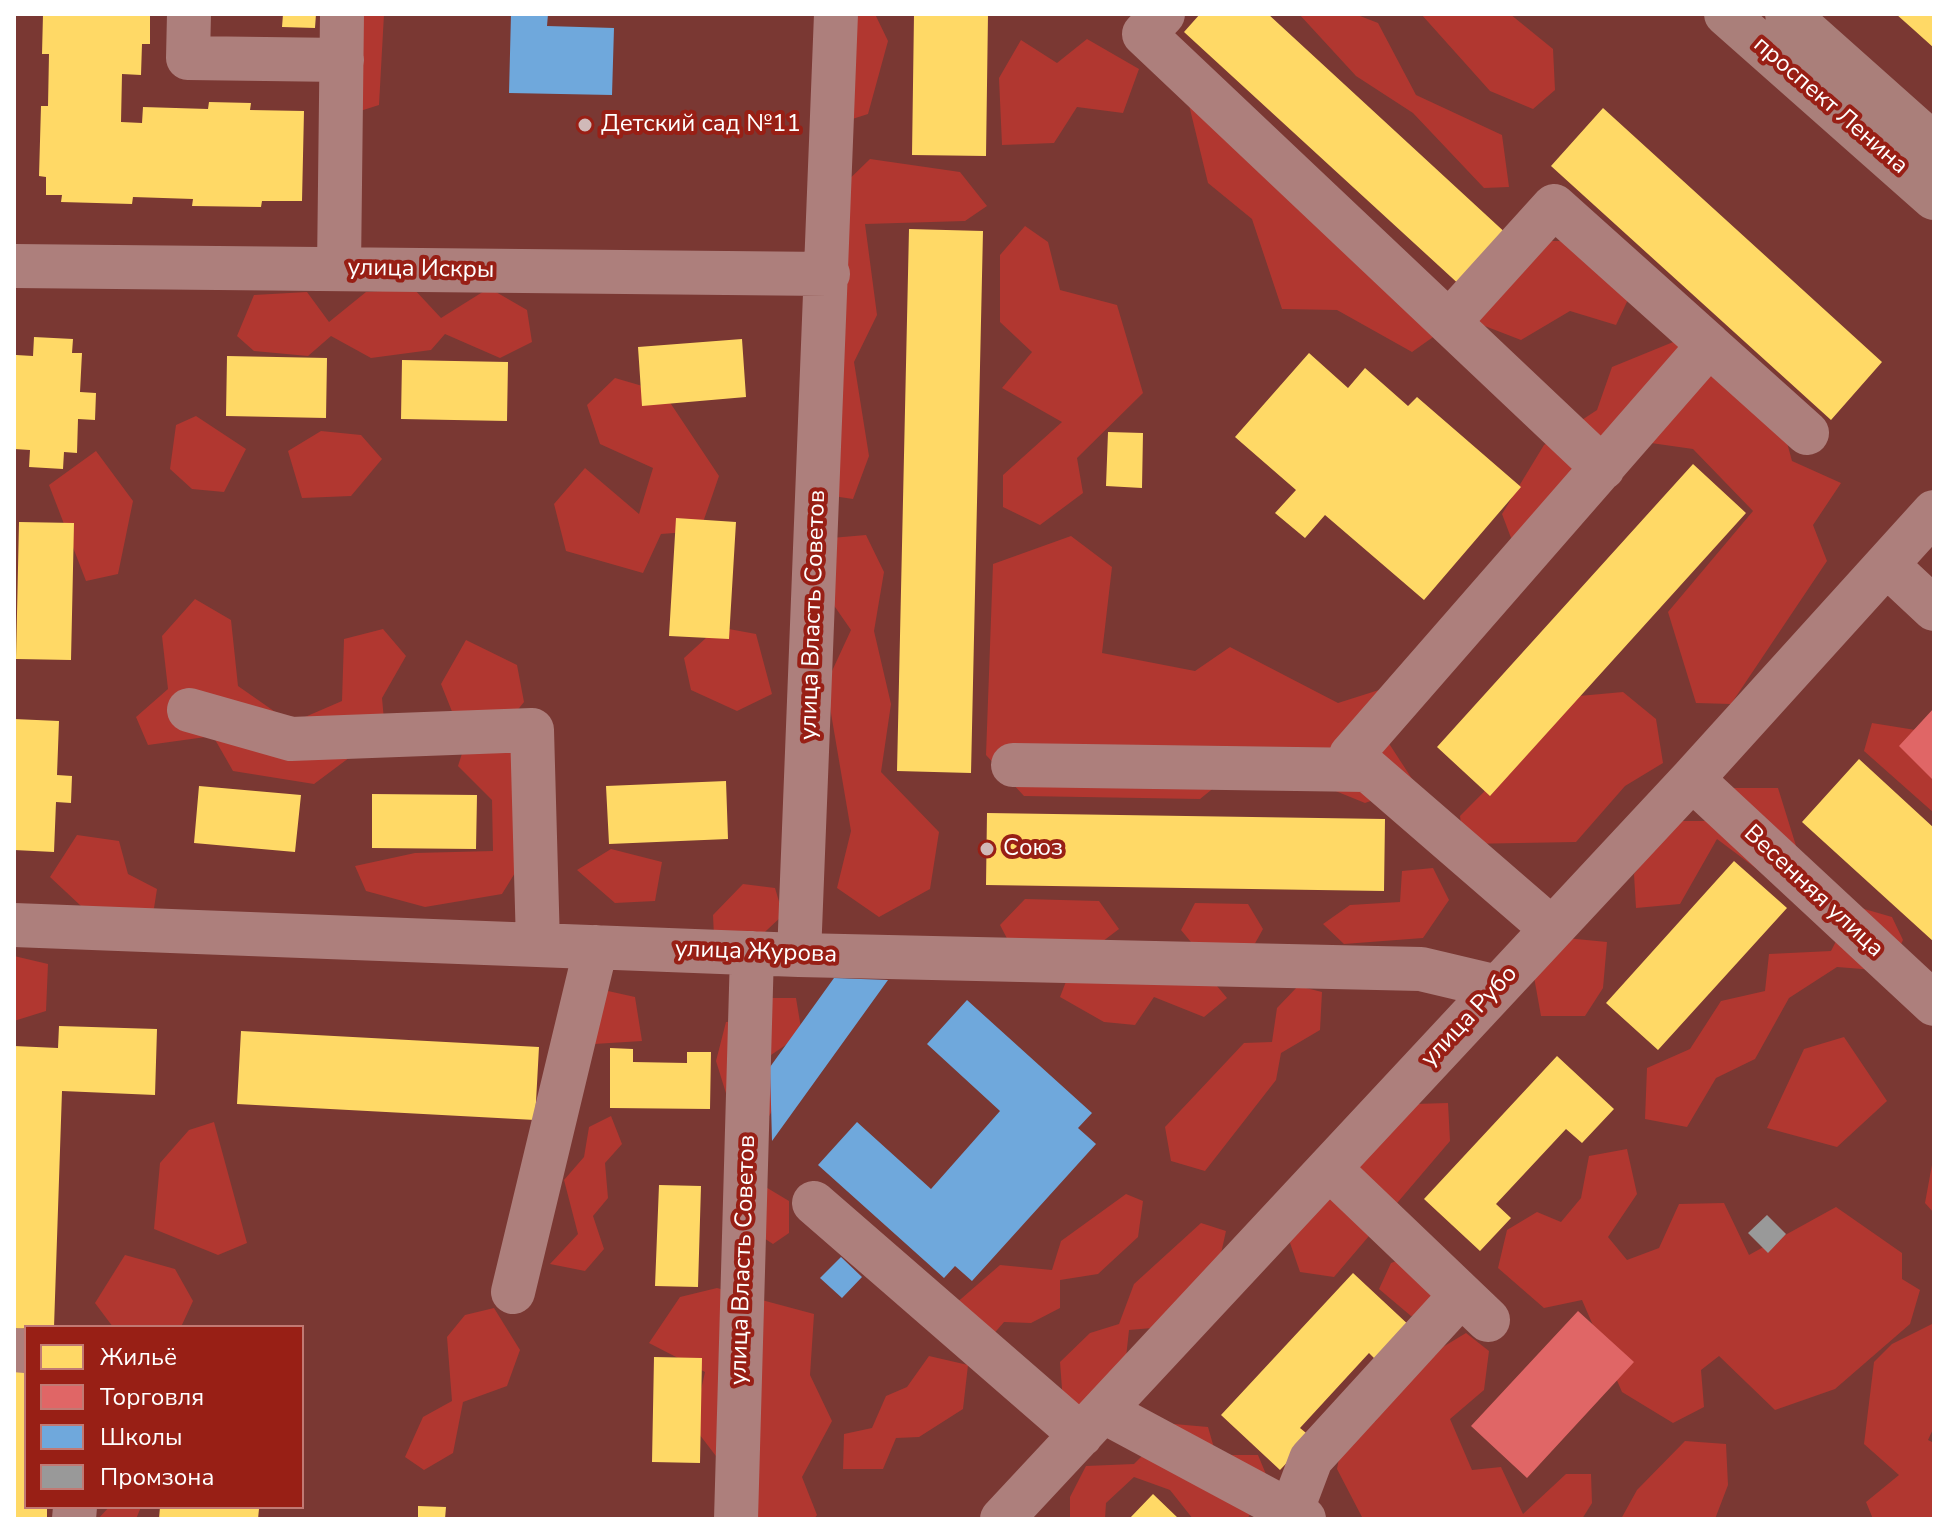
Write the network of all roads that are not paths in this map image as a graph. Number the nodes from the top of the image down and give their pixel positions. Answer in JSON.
{"nodes":[{"id":1,"x":189,"y":14,"type":"edge"},
{"id":2,"x":342,"y":14,"type":"edge"},
{"id":3,"x":836,"y":14,"type":"edge"},
{"id":4,"x":1163,"y":14,"type":"edge"},
{"id":5,"x":1726,"y":14,"type":"edge"},
{"id":6,"x":1787,"y":14,"type":"edge"},
{"id":7,"x":342,"y":60,"type":"junction"},
{"id":8,"x":1934,"y":145,"type":"edge"},
{"id":9,"x":1934,"y":198,"type":"edge"},
{"id":10,"x":14,"y":266,"type":"edge"},
{"id":11,"x":339,"y":269,"type":"junction"},
{"id":12,"x":828,"y":274,"type":"junction"},
{"id":13,"x":1449,"y":322,"type":"junction"},
{"id":14,"x":1709,"y":345,"type":"junction"},
{"id":15,"x":1807,"y":433,"type":"dead end"},
{"id":16,"x":1603,"y":468,"type":"junction"},
{"id":17,"x":1934,"y":512,"type":"edge"},
{"id":18,"x":1888,"y":566,"type":"junction"},
{"id":19,"x":1934,"y":609,"type":"edge"},
{"id":20,"x":189,"y":710,"type":"dead end"},
{"id":21,"x":1013,"y":765,"type":"dead end"},
{"id":22,"x":1367,"y":770,"type":"junction"},
{"id":23,"x":1692,"y":779,"type":"junction"},
{"id":24,"x":14,"y":925,"type":"edge"},
{"id":25,"x":1552,"y":929,"type":"junction"},
{"id":26,"x":538,"y":944,"type":"junction"},
{"id":27,"x":596,"y":947,"type":"junction"},
{"id":28,"x":752,"y":953,"type":"junction"},
{"id":29,"x":799,"y":955,"type":"junction"},
{"id":30,"x":1497,"y":987,"type":"junction"},
{"id":31,"x":1934,"y":1004,"type":"edge"},
{"id":32,"x":1330,"y":1169,"type":"junction"},
{"id":33,"x":814,"y":1203,"type":"dead end"},
{"id":34,"x":513,"y":1292,"type":"dead end"},
{"id":35,"x":1092,"y":1423,"type":"junction"},
{"id":36,"x":1298,"y":1516,"type":"edge"},
{"id":37,"x":736,"y":1519,"type":"edge"},
{"id":38,"x":1002,"y":1519,"type":"edge"}],
"edges":[{"from":1,"to":7,"type":"street"},
{"from":2,"to":7,"type":"street"},
{"from":3,"to":12,"type":"street","name":"улица Власть Советов"},
{"from":4,"to":13,"type":"street"},
{"from":5,"to":9,"type":"main road","name":"проспект Ленина"},
{"from":6,"to":8,"type":"main road","name":"проспект Ленина"},
{"from":7,"to":11,"type":"street"},
{"from":10,"to":11,"type":"street","name":"улица Искры"},
{"from":11,"to":12,"type":"street","name":"улица Искры"},
{"from":12,"to":29,"type":"street","name":"улица Власть Советов"},
{"from":13,"to":14,"type":"street"},
{"from":13,"to":16,"type":"street"},
{"from":14,"to":15,"type":"street"},
{"from":14,"to":16,"type":"street"},
{"from":16,"to":22,"type":"street"},
{"from":17,"to":18,"type":"street","name":"улица Рубо"},
{"from":18,"to":19,"type":"street"},
{"from":18,"to":23,"type":"street","name":"улица Рубо"},
{"from":20,"to":26,"type":"street"},
{"from":21,"to":22,"type":"street"},
{"from":22,"to":25,"type":"street"},
{"from":23,"to":25,"type":"street","name":"улица Рубо"},
{"from":23,"to":31,"type":"street","name":"Весенняя улица"},
{"from":24,"to":26,"type":"street","name":"улица Журова"},
{"from":25,"to":30,"type":"street","name":"улица Рубо"},
{"from":26,"to":27,"type":"street","name":"улица Журова"},
{"from":27,"to":28,"type":"street","name":"улица Журова"},
{"from":27,"to":34,"type":"street"},
{"from":28,"to":29,"type":"street","name":"улица Журова"},
{"from":28,"to":37,"type":"street","name":"улица Власть Советов"},
{"from":29,"to":30,"type":"street","name":"улица Журова"},
{"from":30,"to":32,"type":"street","name":"улица Рубо"},
{"from":32,"to":35,"type":"street","name":"улица Рубо"},
{"from":32,"to":36,"type":"street"},
{"from":33,"to":35,"type":"street"},
{"from":35,"to":36,"type":"street"},
{"from":35,"to":38,"type":"street","name":"улица Рубо"}]}
